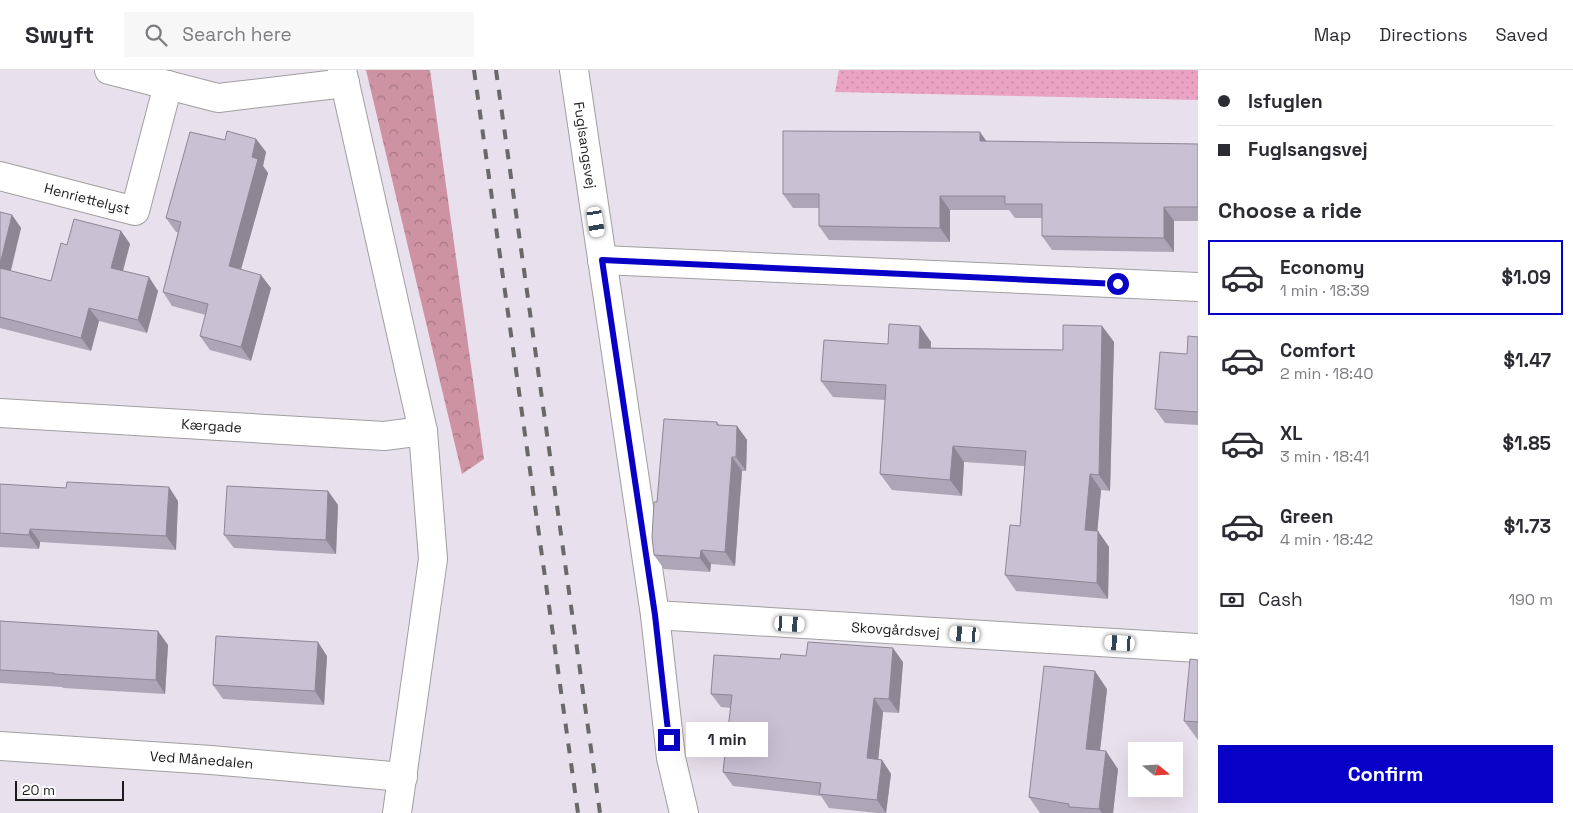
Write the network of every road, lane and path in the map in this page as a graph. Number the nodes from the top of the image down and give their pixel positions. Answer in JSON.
{"nodes":[{"id":1,"x":110,"y":70,"type":"edge"},
{"id":2,"x":574,"y":70,"type":"edge"},
{"id":3,"x":343,"y":77,"type":"edge"},
{"id":4,"x":168,"y":85,"type":"junction"},
{"id":5,"x":0,"y":176,"type":"edge"},
{"id":6,"x":602,"y":260,"type":"junction"},
{"id":7,"x":1198,"y":287,"type":"edge"},
{"id":8,"x":0,"y":412,"type":"edge"},
{"id":9,"x":423,"y":432,"type":"junction"},
{"id":10,"x":655,"y":615,"type":"junction"},
{"id":11,"x":1198,"y":648,"type":"edge"},
{"id":12,"x":0,"y":746,"type":"edge"},
{"id":13,"x":404,"y":777,"type":"junction"},
{"id":14,"x":397,"y":813,"type":"edge"},
{"id":15,"x":684,"y":813,"type":"edge"}],
"edges":[{"from":1,"to":4,"type":"street"},
{"from":2,"to":6,"type":"street","name":"Fuglsangsvej"},
{"from":3,"to":4,"type":"street"},
{"from":3,"to":9,"type":"street"},
{"from":4,"to":5,"type":"street","name":"Henriettelyst"},
{"from":6,"to":7,"type":"street"},
{"from":6,"to":10,"type":"street","name":"Fuglsangsvej"},
{"from":8,"to":9,"type":"street","name":"Kærgade"},
{"from":9,"to":13,"type":"street"},
{"from":10,"to":11,"type":"street","name":"Skovgårdsvej"},
{"from":10,"to":15,"type":"street","name":"Fuglsangsvej"},
{"from":12,"to":13,"type":"street","name":"Ved Månedalen"},
{"from":13,"to":14,"type":"street"}]}
